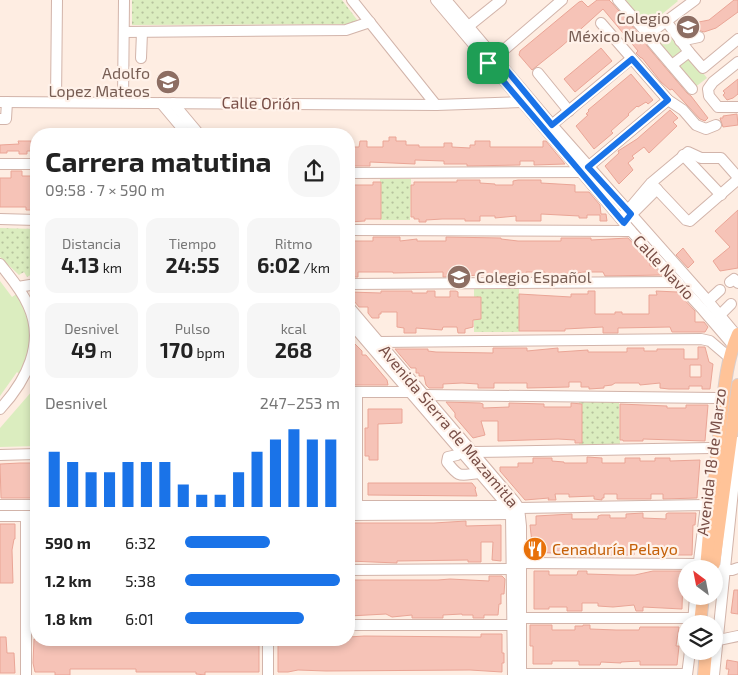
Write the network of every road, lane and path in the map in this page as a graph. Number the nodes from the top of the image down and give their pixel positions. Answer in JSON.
{"nodes":[{"id":1,"x":57,"y":0,"type":"edge"},
{"id":2,"x":124,"y":0,"type":"edge"},
{"id":3,"x":352,"y":0,"type":"edge"},
{"id":4,"x":436,"y":0,"type":"edge"},
{"id":5,"x":446,"y":0,"type":"edge"},
{"id":6,"x":501,"y":0,"type":"edge"},
{"id":7,"x":562,"y":0,"type":"edge"},
{"id":8,"x":618,"y":0,"type":"edge"},
{"id":9,"x":691,"y":1,"type":"edge"},
{"id":10,"x":666,"y":21,"type":"junction"},
{"id":11,"x":370,"y":22,"type":"junction"},
{"id":12,"x":601,"y":23,"type":"dead end"},
{"id":13,"x":465,"y":29,"type":"junction"},
{"id":14,"x":124,"y":32,"type":"junction"},
{"id":15,"x":142,"y":32,"type":"junction"},
{"id":16,"x":699,"y":37,"type":"dead end"},
{"id":17,"x":738,"y":39,"type":"edge"},
{"id":18,"x":680,"y":41,"type":"junction"},
{"id":19,"x":652,"y":42,"type":"dead end"},
{"id":20,"x":689,"y":52,"type":"junction"},
{"id":21,"x":141,"y":58,"type":"dead end"},
{"id":22,"x":632,"y":59,"type":"junction"},
{"id":23,"x":492,"y":60,"type":"junction"},
{"id":24,"x":738,"y":62,"type":"edge"},
{"id":25,"x":672,"y":65,"type":"junction"},
{"id":26,"x":538,"y":73,"type":"dead end"},
{"id":27,"x":692,"y":89,"type":"dead end"},
{"id":28,"x":668,"y":100,"type":"junction"},
{"id":29,"x":4,"y":102,"type":"edge"},
{"id":30,"x":56,"y":102,"type":"junction"},
{"id":31,"x":123,"y":102,"type":"junction"},
{"id":32,"x":522,"y":102,"type":"junction"},
{"id":33,"x":161,"y":103,"type":"junction"},
{"id":34,"x":172,"y":103,"type":"junction"},
{"id":35,"x":436,"y":105,"type":"junction"},
{"id":36,"x":738,"y":106,"type":"edge"},
{"id":37,"x":569,"y":111,"type":"junction"},
{"id":38,"x":0,"y":120,"type":"edge"},
{"id":39,"x":716,"y":125,"type":"dead end"},
{"id":40,"x":549,"y":127,"type":"junction"},
{"id":41,"x":182,"y":128,"type":"edge"},
{"id":42,"x":194,"y":128,"type":"edge"},
{"id":43,"x":683,"y":155,"type":"junction"},
{"id":44,"x":0,"y":164,"type":"edge"},
{"id":45,"x":30,"y":164,"type":"edge"},
{"id":46,"x":585,"y":170,"type":"junction"},
{"id":47,"x":355,"y":173,"type":"edge"},
{"id":48,"x":654,"y":186,"type":"junction"},
{"id":49,"x":721,"y":195,"type":"junction"},
{"id":50,"x":630,"y":212,"type":"junction"},
{"id":51,"x":0,"y":219,"type":"edge"},
{"id":52,"x":30,"y":220,"type":"edge"},
{"id":53,"x":625,"y":224,"type":"junction"},
{"id":54,"x":355,"y":230,"type":"edge"},
{"id":55,"x":0,"y":264,"type":"edge"},
{"id":56,"x":678,"y":282,"type":"junction"},
{"id":57,"x":355,"y":284,"type":"edge"},
{"id":58,"x":30,"y":285,"type":"edge"},
{"id":59,"x":18,"y":287,"type":"junction"},
{"id":60,"x":720,"y":290,"type":"dead end"},
{"id":61,"x":708,"y":301,"type":"junction"},
{"id":62,"x":731,"y":304,"type":"dead end"},
{"id":63,"x":30,"y":307,"type":"edge"},
{"id":64,"x":720,"y":315,"type":"junction"},
{"id":65,"x":355,"y":320,"type":"edge"},
{"id":66,"x":355,"y":335,"type":"edge"},
{"id":67,"x":379,"y":342,"type":"junction"},
{"id":68,"x":735,"y":346,"type":"edge"},
{"id":69,"x":30,"y":364,"type":"edge"},
{"id":70,"x":738,"y":385,"type":"edge"},
{"id":71,"x":355,"y":392,"type":"edge"},
{"id":72,"x":410,"y":392,"type":"junction"},
{"id":73,"x":424,"y":395,"type":"junction"},
{"id":74,"x":718,"y":398,"type":"junction"},
{"id":75,"x":0,"y":409,"type":"edge"},
{"id":76,"x":738,"y":442,"type":"edge"},
{"id":77,"x":711,"y":448,"type":"junction"},
{"id":78,"x":461,"y":452,"type":"junction"},
{"id":79,"x":474,"y":452,"type":"junction"},
{"id":80,"x":0,"y":454,"type":"edge"},
{"id":81,"x":30,"y":454,"type":"edge"},
{"id":82,"x":486,"y":476,"type":"junction"},
{"id":83,"x":720,"y":478,"type":"junction"},
{"id":84,"x":0,"y":505,"type":"edge"},
{"id":85,"x":30,"y":505,"type":"edge"},
{"id":86,"x":706,"y":505,"type":"junction"},
{"id":87,"x":355,"y":506,"type":"edge"},
{"id":88,"x":513,"y":509,"type":"junction"},
{"id":89,"x":429,"y":510,"type":"junction"},
{"id":90,"x":355,"y":515,"type":"edge"},
{"id":91,"x":0,"y":516,"type":"edge"},
{"id":92,"x":30,"y":516,"type":"edge"},
{"id":93,"x":703,"y":560,"type":"edge"},
{"id":94,"x":704,"y":560,"type":"edge"},
{"id":95,"x":717,"y":560,"type":"edge"},
{"id":96,"x":517,"y":566,"type":"junction"},
{"id":97,"x":678,"y":568,"type":"edge"},
{"id":98,"x":738,"y":568,"type":"edge"},
{"id":99,"x":723,"y":569,"type":"edge"},
{"id":100,"x":355,"y":570,"type":"edge"},
{"id":101,"x":517,"y":587,"type":"junction"},
{"id":102,"x":521,"y":618,"type":"junction"},
{"id":103,"x":678,"y":622,"type":"edge"},
{"id":104,"x":355,"y":625,"type":"edge"},
{"id":105,"x":513,"y":625,"type":"junction"},
{"id":106,"x":30,"y":636,"type":"edge"},
{"id":107,"x":738,"y":636,"type":"edge"},
{"id":108,"x":723,"y":639,"type":"edge"},
{"id":109,"x":268,"y":646,"type":"edge"},
{"id":110,"x":689,"y":660,"type":"edge"},
{"id":111,"x":697,"y":660,"type":"edge"},
{"id":112,"x":705,"y":660,"type":"edge"},
{"id":113,"x":714,"y":660,"type":"edge"},
{"id":114,"x":26,"y":675,"type":"edge"},
{"id":115,"x":268,"y":675,"type":"edge"},
{"id":116,"x":518,"y":675,"type":"edge"},
{"id":117,"x":687,"y":675,"type":"edge"},
{"id":118,"x":695,"y":675,"type":"edge"},
{"id":119,"x":704,"y":675,"type":"edge"},
{"id":120,"x":714,"y":675,"type":"edge"}],
"edges":[{"from":1,"to":30,"type":"street"},
{"from":2,"to":14,"type":"street"},
{"from":3,"to":11,"type":"street"},
{"from":4,"to":13,"type":"street","name":"Calle Navío"},
{"from":5,"to":13,"type":"street","name":"Calle Navío"},
{"from":6,"to":13,"type":"street"},
{"from":7,"to":23,"type":"street"},
{"from":8,"to":10,"type":"street"},
{"from":9,"to":10,"type":"street"},
{"from":10,"to":18,"type":"street"},
{"from":11,"to":15,"type":"street"},
{"from":11,"to":35,"type":"street"},
{"from":12,"to":22,"type":"street"},
{"from":13,"to":23,"type":"street","name":"Calle Navío"},
{"from":14,"to":15,"type":"street"},
{"from":14,"to":31,"type":"street"},
{"from":15,"to":21,"type":"street"},
{"from":16,"to":18,"type":"street"},
{"from":17,"to":20,"type":"street"},
{"from":18,"to":20,"type":"street"},
{"from":19,"to":25,"type":"street"},
{"from":20,"to":25,"type":"street"},
{"from":22,"to":28,"type":"street"},
{"from":22,"to":37,"type":"street"},
{"from":23,"to":32,"type":"street","name":"Calle Navío"},
{"from":23,"to":40,"type":"street","name":"Calle Navío"},
{"from":24,"to":36,"type":"street"},
{"from":25,"to":27,"type":"street"},
{"from":26,"to":37,"type":"street"},
{"from":28,"to":39,"type":"street"},
{"from":28,"to":46,"type":"street"},
{"from":29,"to":30,"type":"street","name":"Calle Orión"},
{"from":29,"to":38,"type":"street"},
{"from":30,"to":31,"type":"street","name":"Calle Orión"},
{"from":31,"to":33,"type":"street","name":"Calle Orión"},
{"from":32,"to":35,"type":"street","name":"Calle Orión"},
{"from":32,"to":40,"type":"street","name":"Calle Navío"},
{"from":33,"to":34,"type":"street","name":"Calle Orión"},
{"from":33,"to":41,"type":"street"},
{"from":34,"to":35,"type":"street","name":"Calle Orión"},
{"from":34,"to":42,"type":"street"},
{"from":37,"to":40,"type":"street"},
{"from":40,"to":46,"type":"street","name":"Calle Navío"},
{"from":43,"to":48,"type":"street"},
{"from":43,"to":49,"type":"street"},
{"from":43,"to":49,"type":"street"},
{"from":44,"to":45,"type":"street"},
{"from":46,"to":47,"type":"street"},
{"from":46,"to":50,"type":"street","name":"Calle Navío"},
{"from":46,"to":53,"type":"street","name":"Calle Navío"},
{"from":48,"to":49,"type":"street"},
{"from":48,"to":50,"type":"street"},
{"from":50,"to":53,"type":"street"},
{"from":50,"to":61,"type":"street","name":"Calle Navío"},
{"from":51,"to":52,"type":"street"},
{"from":53,"to":54,"type":"street"},
{"from":53,"to":56,"type":"street","name":"Calle Navío"},
{"from":55,"to":59,"type":"street"},
{"from":56,"to":57,"type":"street"},
{"from":56,"to":68,"type":"street","name":"Calle Navío"},
{"from":58,"to":59,"type":"street"},
{"from":59,"to":63,"type":"street"},
{"from":60,"to":61,"type":"street"},
{"from":61,"to":64,"type":"street","name":"Calle Navío"},
{"from":62,"to":64,"type":"street"},
{"from":64,"to":68,"type":"street","name":"Calle Navío"},
{"from":65,"to":67,"type":"street","name":"Avenida Sierra de Mazamitla"},
{"from":66,"to":72,"type":"street","name":"Avenida Sierra de Mazamitla"},
{"from":67,"to":68,"type":"street"},
{"from":67,"to":73,"type":"street","name":"Avenida Sierra de Mazamitla"},
{"from":68,"to":74,"type":"street","name":"Avenida 18 de Marzo"},
{"from":68,"to":83,"type":"main road","name":"Avenida 18 de Marzo"},
{"from":69,"to":75,"type":"street"},
{"from":70,"to":83,"type":"main road","name":"Avenida 18 de Marzo"},
{"from":71,"to":72,"type":"street"},
{"from":72,"to":78,"type":"street","name":"Avenida Sierra de Mazamitla"},
{"from":73,"to":74,"type":"street"},
{"from":73,"to":79,"type":"street","name":"Avenida Sierra de Mazamitla"},
{"from":74,"to":77,"type":"street","name":"Avenida 18 de Marzo"},
{"from":76,"to":83,"type":"street","name":"Avenida 18 de Marzo"},
{"from":77,"to":79,"type":"street"},
{"from":77,"to":83,"type":"street","name":"Avenida 18 de Marzo"},
{"from":78,"to":82,"type":"street","name":"Avenida Sierra de Mazamitla"},
{"from":78,"to":82,"type":"street"},
{"from":79,"to":82,"type":"street","name":"Avenida Sierra de Mazamitla"},
{"from":80,"to":81,"type":"street"},
{"from":82,"to":88,"type":"street","name":"Avenida Sierra de Mazamitla"},
{"from":83,"to":86,"type":"street","name":"Avenida 18 de Marzo"},
{"from":83,"to":94,"type":"main road","name":"Avenida 18 de Marzo"},
{"from":83,"to":95,"type":"main road","name":"Avenida 18 de Marzo"},
{"from":84,"to":85,"type":"street"},
{"from":86,"to":88,"type":"street"},
{"from":86,"to":93,"type":"street","name":"Avenida 18 de Marzo"},
{"from":87,"to":89,"type":"street"},
{"from":88,"to":89,"type":"street"},
{"from":88,"to":96,"type":"street","name":"Avenida Sierra de Mazamitla"},
{"from":89,"to":90,"type":"street"},
{"from":91,"to":92,"type":"street"},
{"from":96,"to":97,"type":"street"},
{"from":96,"to":100,"type":"street"},
{"from":96,"to":101,"type":"street","name":"Avenida Sierra de Mazamitla"},
{"from":98,"to":99,"type":"street"},
{"from":101,"to":102,"type":"street","name":"Avenida Sierra de Mazamitla"},
{"from":101,"to":105,"type":"street","name":"Avenida Sierra de Mazamitla"},
{"from":102,"to":103,"type":"street"},
{"from":102,"to":116,"type":"street","name":"Avenida Sierra de Mazamitla"},
{"from":104,"to":105,"type":"street"},
{"from":105,"to":116,"type":"street","name":"Avenida Sierra de Mazamitla"},
{"from":106,"to":114,"type":"street"},
{"from":107,"to":108,"type":"street"},
{"from":109,"to":115,"type":"street"},
{"from":110,"to":117,"type":"street"},
{"from":111,"to":118,"type":"main road"},
{"from":112,"to":119,"type":"main road"},
{"from":113,"to":120,"type":"street","name":"Avenida 18 de Marzo"},
{"from":116,"to":117,"type":"street"}]}
